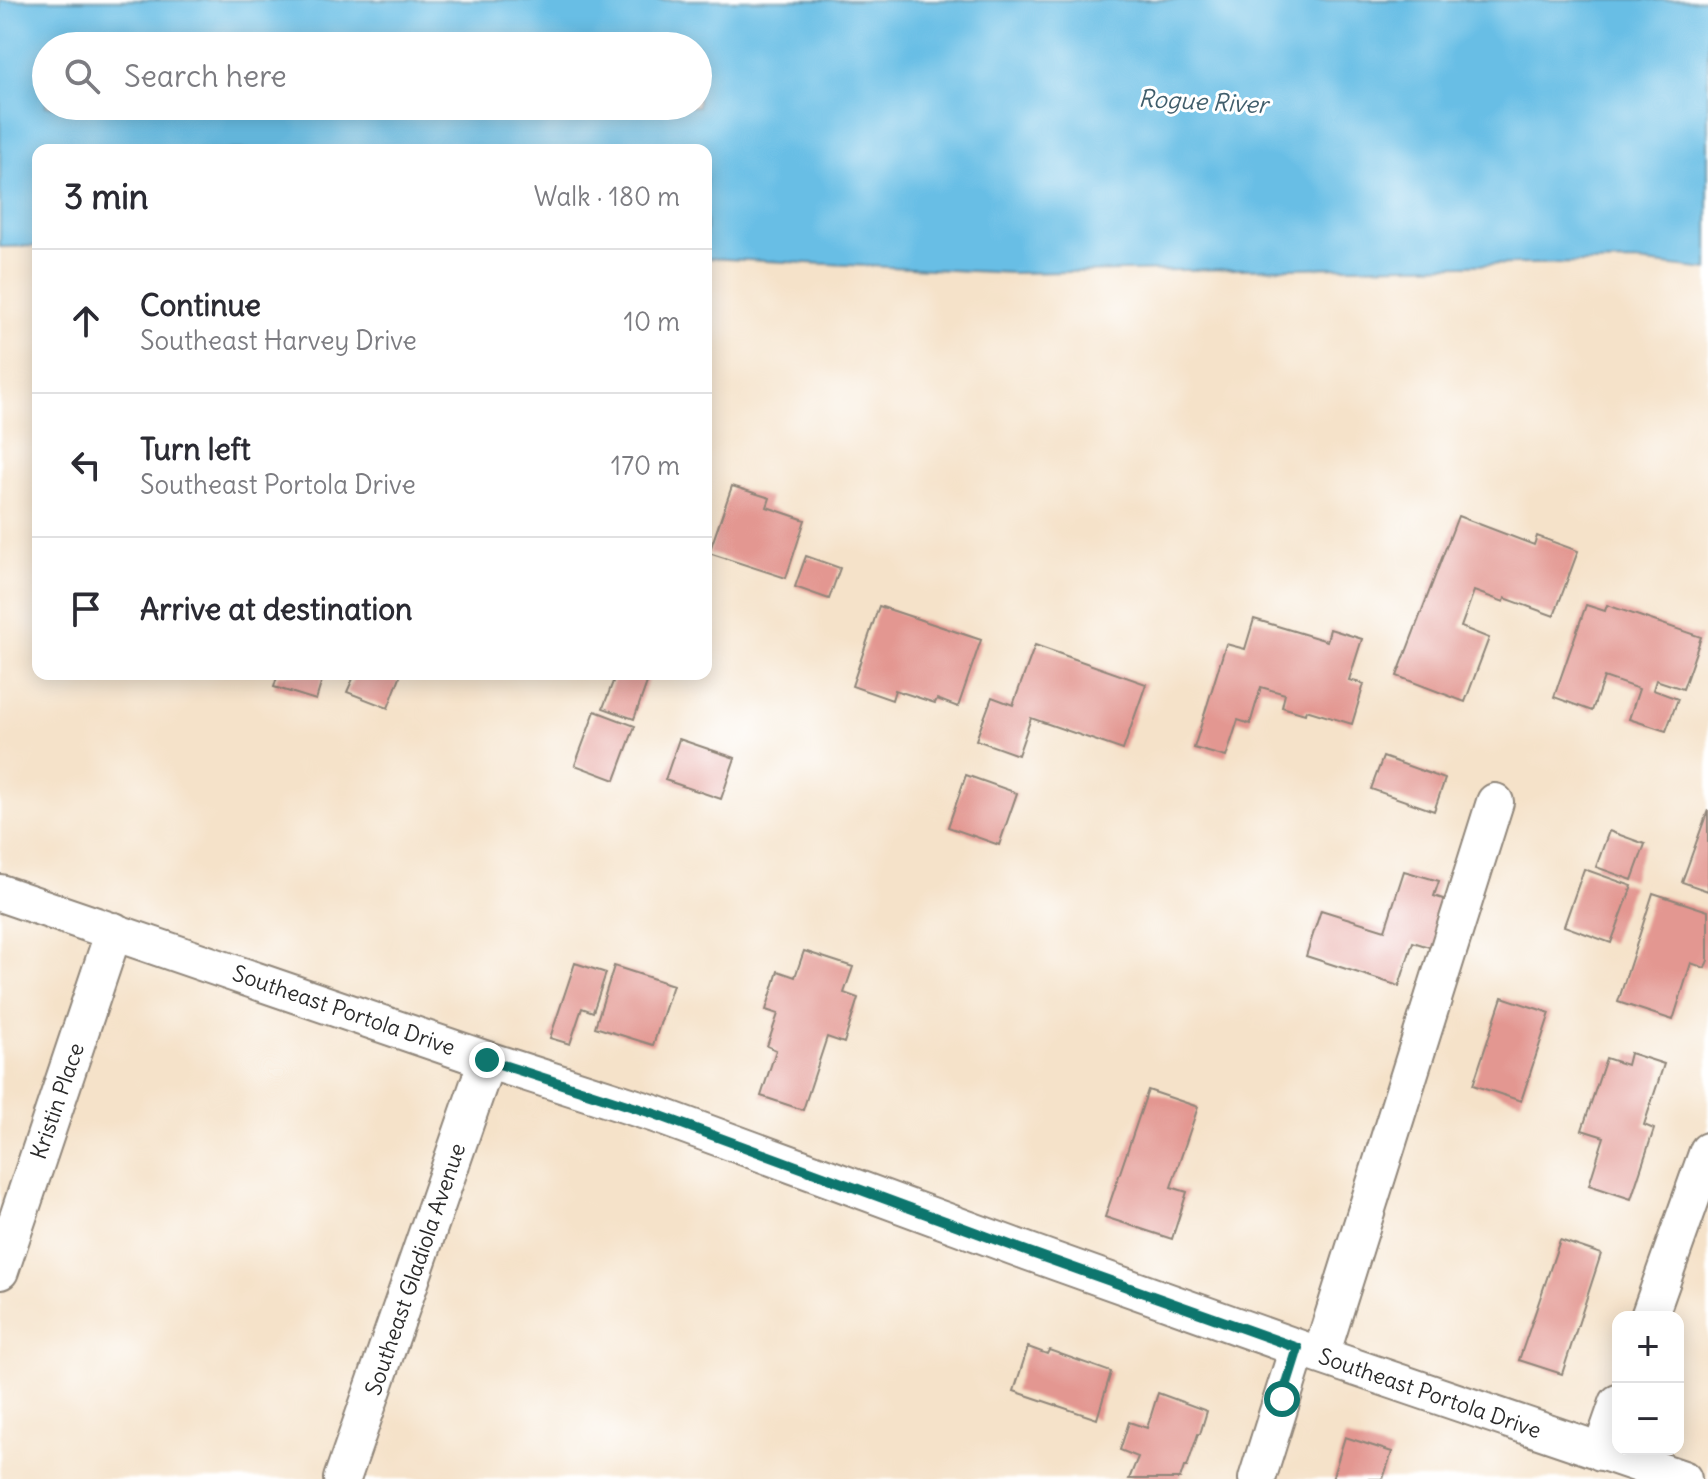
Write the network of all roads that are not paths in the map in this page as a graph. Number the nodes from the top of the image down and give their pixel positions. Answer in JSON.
{"nodes":[{"id":1,"x":1495,"y":802,"type":"dead end"},
{"id":2,"x":0,"y":893,"type":"edge"},
{"id":3,"x":114,"y":931,"type":"junction"},
{"id":4,"x":487,"y":1060,"type":"junction"},
{"id":5,"x":1708,"y":1151,"type":"edge"},
{"id":6,"x":0,"y":1271,"type":"edge"},
{"id":7,"x":1651,"y":1311,"type":"edge"},
{"id":8,"x":1309,"y":1352,"type":"junction"},
{"id":9,"x":1612,"y":1420,"type":"edge"},
{"id":10,"x":1601,"y":1452,"type":"junction"},
{"id":11,"x":342,"y":1479,"type":"edge"},
{"id":12,"x":1257,"y":1479,"type":"edge"},
{"id":13,"x":1683,"y":1479,"type":"edge"}],
"edges":[{"from":1,"to":8,"type":"street"},
{"from":2,"to":3,"type":"street","name":"Southeast Portola Drive"},
{"from":3,"to":4,"type":"street","name":"Southeast Portola Drive"},
{"from":3,"to":6,"type":"street","name":"Kristin Place"},
{"from":4,"to":8,"type":"street","name":"Southeast Portola Drive"},
{"from":4,"to":11,"type":"street","name":"Southeast Gladiola Avenue"},
{"from":5,"to":7,"type":"street"},
{"from":8,"to":10,"type":"street","name":"Southeast Portola Drive"},
{"from":8,"to":12,"type":"street"},
{"from":9,"to":10,"type":"street"},
{"from":10,"to":13,"type":"street","name":"Southeast Portola Drive"}]}
